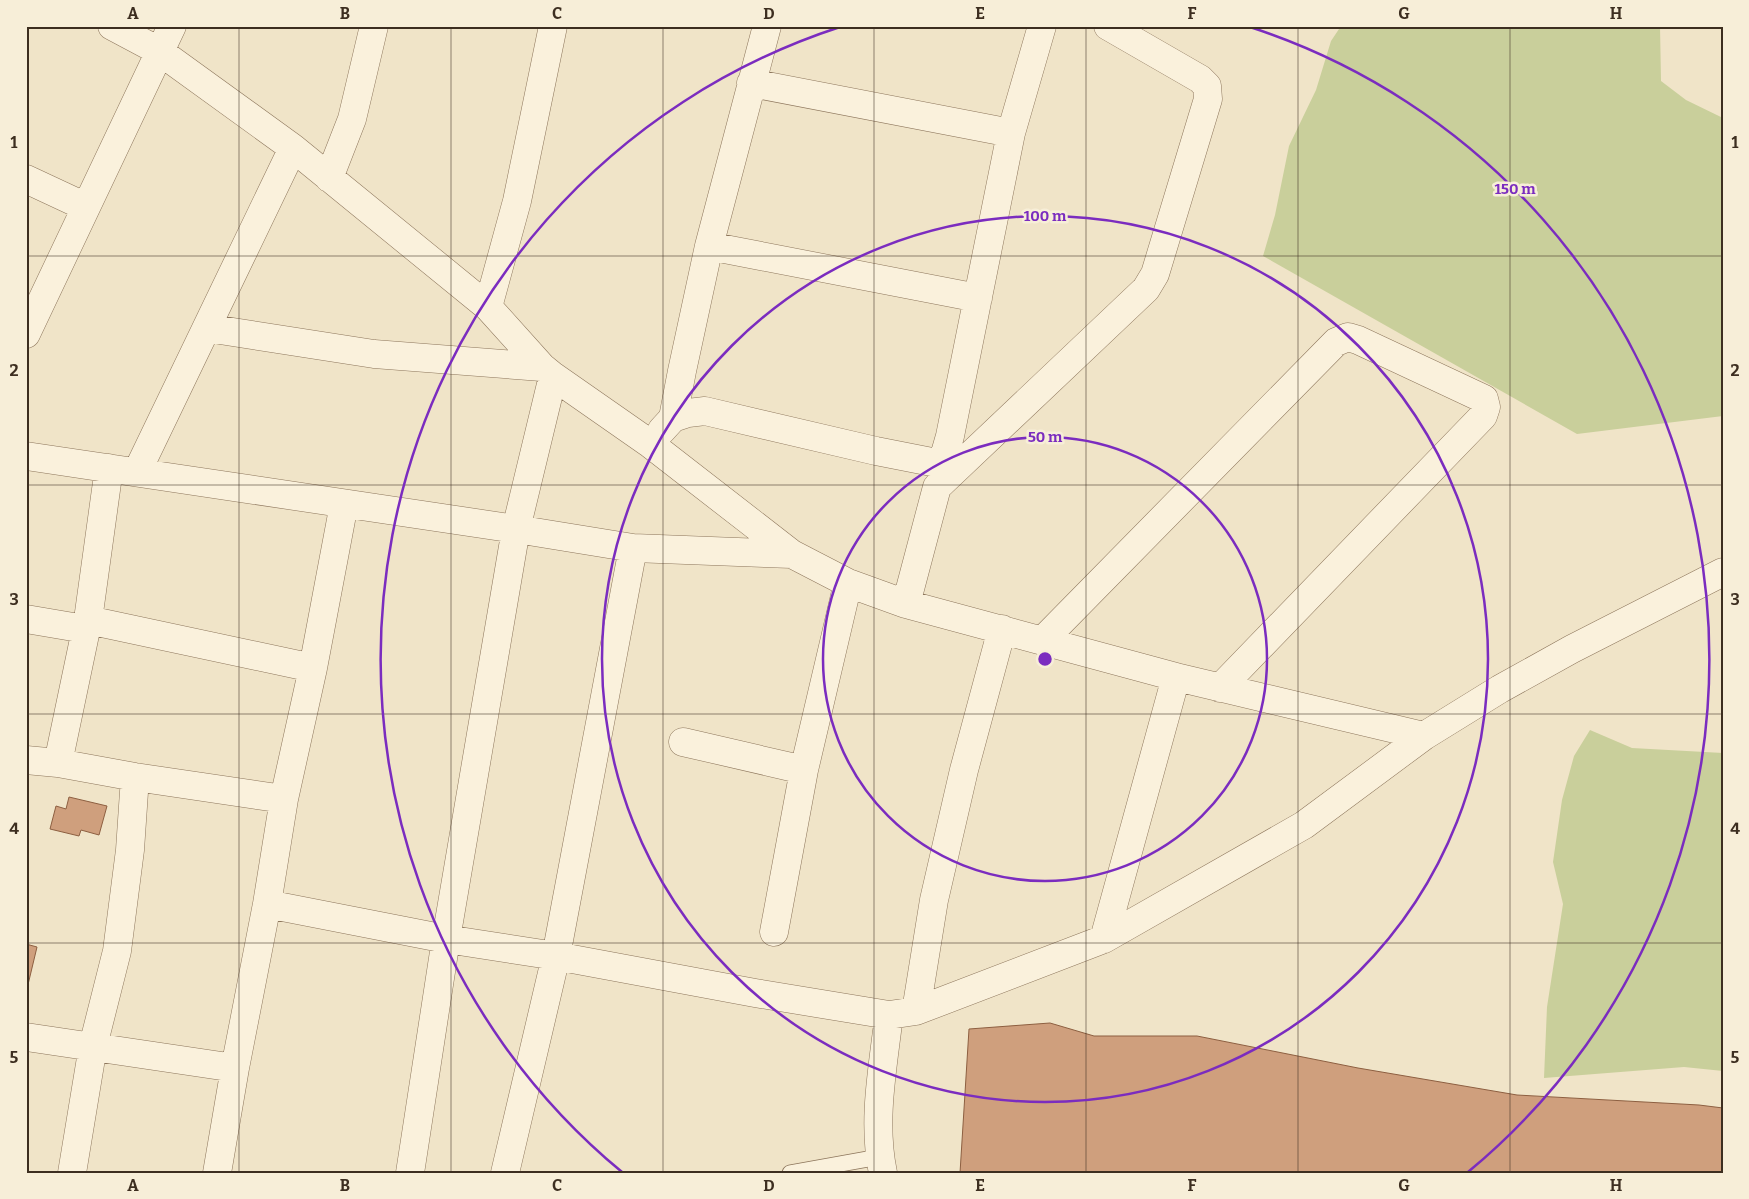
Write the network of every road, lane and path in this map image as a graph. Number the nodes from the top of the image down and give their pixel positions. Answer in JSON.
{"nodes":[{"id":1,"x":112,"y":26,"type":"edge"},
{"id":2,"x":172,"y":26,"type":"edge"},
{"id":3,"x":374,"y":26,"type":"edge"},
{"id":4,"x":553,"y":26,"type":"edge"},
{"id":5,"x":767,"y":26,"type":"edge"},
{"id":6,"x":1042,"y":26,"type":"edge"},
{"id":7,"x":1108,"y":26,"type":"edge"},
{"id":8,"x":159,"y":51,"type":"junction"},
{"id":9,"x":751,"y":83,"type":"junction"},
{"id":10,"x":1011,"y":133,"type":"junction"},
{"id":11,"x":293,"y":148,"type":"junction"},
{"id":12,"x":329,"y":178,"type":"junction"},
{"id":13,"x":26,"y":179,"type":"edge"},
{"id":14,"x":86,"y":207,"type":"junction"},
{"id":15,"x":709,"y":246,"type":"junction"},
{"id":16,"x":978,"y":298,"type":"junction"},
{"id":17,"x":488,"y":308,"type":"junction"},
{"id":18,"x":207,"y":328,"type":"junction"},
{"id":19,"x":26,"y":334,"type":"edge"},
{"id":20,"x":547,"y":371,"type":"junction"},
{"id":21,"x":673,"y":418,"type":"junction"},
{"id":22,"x":649,"y":443,"type":"junction"},
{"id":23,"x":26,"y":456,"type":"edge"},
{"id":24,"x":109,"y":468,"type":"junction"},
{"id":25,"x":136,"y":472,"type":"junction"},
{"id":26,"x":940,"y":475,"type":"junction"},
{"id":27,"x":344,"y":504,"type":"junction"},
{"id":28,"x":516,"y":529,"type":"junction"},
{"id":29,"x":632,"y":548,"type":"junction"},
{"id":30,"x":792,"y":554,"type":"junction"},
{"id":31,"x":1723,"y":572,"type":"edge"},
{"id":32,"x":848,"y":583,"type":"junction"},
{"id":33,"x":906,"y":604,"type":"junction"},
{"id":34,"x":26,"y":619,"type":"edge"},
{"id":35,"x":87,"y":624,"type":"junction"},
{"id":36,"x":1002,"y":629,"type":"junction"},
{"id":37,"x":1043,"y":640,"type":"junction"},
{"id":38,"x":313,"y":668,"type":"junction"},
{"id":39,"x":1176,"y":677,"type":"junction"},
{"id":40,"x":1220,"y":688,"type":"junction"},
{"id":41,"x":1424,"y":736,"type":"junction"},
{"id":42,"x":684,"y":742,"type":"dead end"},
{"id":43,"x":26,"y":760,"type":"edge"},
{"id":44,"x":58,"y":763,"type":"junction"},
{"id":45,"x":804,"y":770,"type":"junction"},
{"id":46,"x":135,"y":777,"type":"junction"},
{"id":47,"x":284,"y":799,"type":"junction"},
{"id":48,"x":267,"y":904,"type":"junction"},
{"id":49,"x":774,"y":932,"type":"dead end"},
{"id":50,"x":446,"y":939,"type":"junction"},
{"id":51,"x":1104,"y":940,"type":"junction"},
{"id":52,"x":556,"y":956,"type":"junction"},
{"id":53,"x":916,"y":1011,"type":"junction"},
{"id":54,"x":888,"y":1015,"type":"junction"},
{"id":55,"x":26,"y":1037,"type":"edge"},
{"id":56,"x":93,"y":1046,"type":"junction"},
{"id":57,"x":235,"y":1068,"type":"junction"},
{"id":58,"x":881,"y":1165,"type":"edge"},
{"id":59,"x":72,"y":1173,"type":"edge"},
{"id":60,"x":217,"y":1173,"type":"edge"},
{"id":61,"x":410,"y":1173,"type":"edge"},
{"id":62,"x":505,"y":1173,"type":"edge"},
{"id":63,"x":790,"y":1173,"type":"edge"}],
"edges":[{"from":1,"to":8,"type":"street"},
{"from":2,"to":8,"type":"street"},
{"from":3,"to":12,"type":"street"},
{"from":4,"to":17,"type":"street"},
{"from":5,"to":9,"type":"street"},
{"from":6,"to":10,"type":"street"},
{"from":7,"to":26,"type":"street"},
{"from":8,"to":11,"type":"street"},
{"from":8,"to":14,"type":"street"},
{"from":9,"to":10,"type":"street"},
{"from":9,"to":15,"type":"street"},
{"from":10,"to":16,"type":"street"},
{"from":11,"to":12,"type":"street"},
{"from":11,"to":18,"type":"street"},
{"from":12,"to":17,"type":"street"},
{"from":13,"to":14,"type":"street"},
{"from":14,"to":19,"type":"street"},
{"from":15,"to":16,"type":"street"},
{"from":15,"to":21,"type":"street"},
{"from":16,"to":26,"type":"street"},
{"from":17,"to":20,"type":"street"},
{"from":18,"to":20,"type":"street"},
{"from":18,"to":25,"type":"street"},
{"from":20,"to":22,"type":"street"},
{"from":20,"to":28,"type":"street"},
{"from":21,"to":22,"type":"street"},
{"from":21,"to":26,"type":"street"},
{"from":22,"to":30,"type":"street"},
{"from":23,"to":24,"type":"street"},
{"from":24,"to":25,"type":"street"},
{"from":24,"to":35,"type":"street"},
{"from":25,"to":27,"type":"street"},
{"from":26,"to":33,"type":"street"},
{"from":27,"to":28,"type":"street"},
{"from":27,"to":38,"type":"street"},
{"from":28,"to":29,"type":"street"},
{"from":28,"to":50,"type":"street"},
{"from":29,"to":30,"type":"street"},
{"from":29,"to":52,"type":"street"},
{"from":30,"to":32,"type":"street"},
{"from":31,"to":41,"type":"street"},
{"from":32,"to":33,"type":"street"},
{"from":32,"to":45,"type":"street"},
{"from":33,"to":36,"type":"street"},
{"from":34,"to":35,"type":"street"},
{"from":35,"to":38,"type":"street"},
{"from":35,"to":44,"type":"street"},
{"from":36,"to":37,"type":"street"},
{"from":36,"to":53,"type":"street"},
{"from":37,"to":39,"type":"street"},
{"from":37,"to":40,"type":"street"},
{"from":38,"to":47,"type":"street"},
{"from":39,"to":40,"type":"street"},
{"from":39,"to":51,"type":"street"},
{"from":40,"to":41,"type":"street"},
{"from":41,"to":51,"type":"street"},
{"from":42,"to":45,"type":"street"},
{"from":43,"to":44,"type":"street"},
{"from":44,"to":46,"type":"street"},
{"from":45,"to":49,"type":"street"},
{"from":46,"to":47,"type":"street"},
{"from":46,"to":56,"type":"street"},
{"from":47,"to":48,"type":"street"},
{"from":48,"to":50,"type":"street"},
{"from":48,"to":57,"type":"street"},
{"from":50,"to":52,"type":"street"},
{"from":50,"to":61,"type":"street"},
{"from":51,"to":53,"type":"street"},
{"from":52,"to":54,"type":"street"},
{"from":52,"to":62,"type":"street"},
{"from":53,"to":54,"type":"street"},
{"from":54,"to":58,"type":"street"},
{"from":55,"to":56,"type":"street"},
{"from":56,"to":57,"type":"street"},
{"from":56,"to":59,"type":"street"},
{"from":57,"to":60,"type":"street"},
{"from":58,"to":63,"type":"lane"}]}
